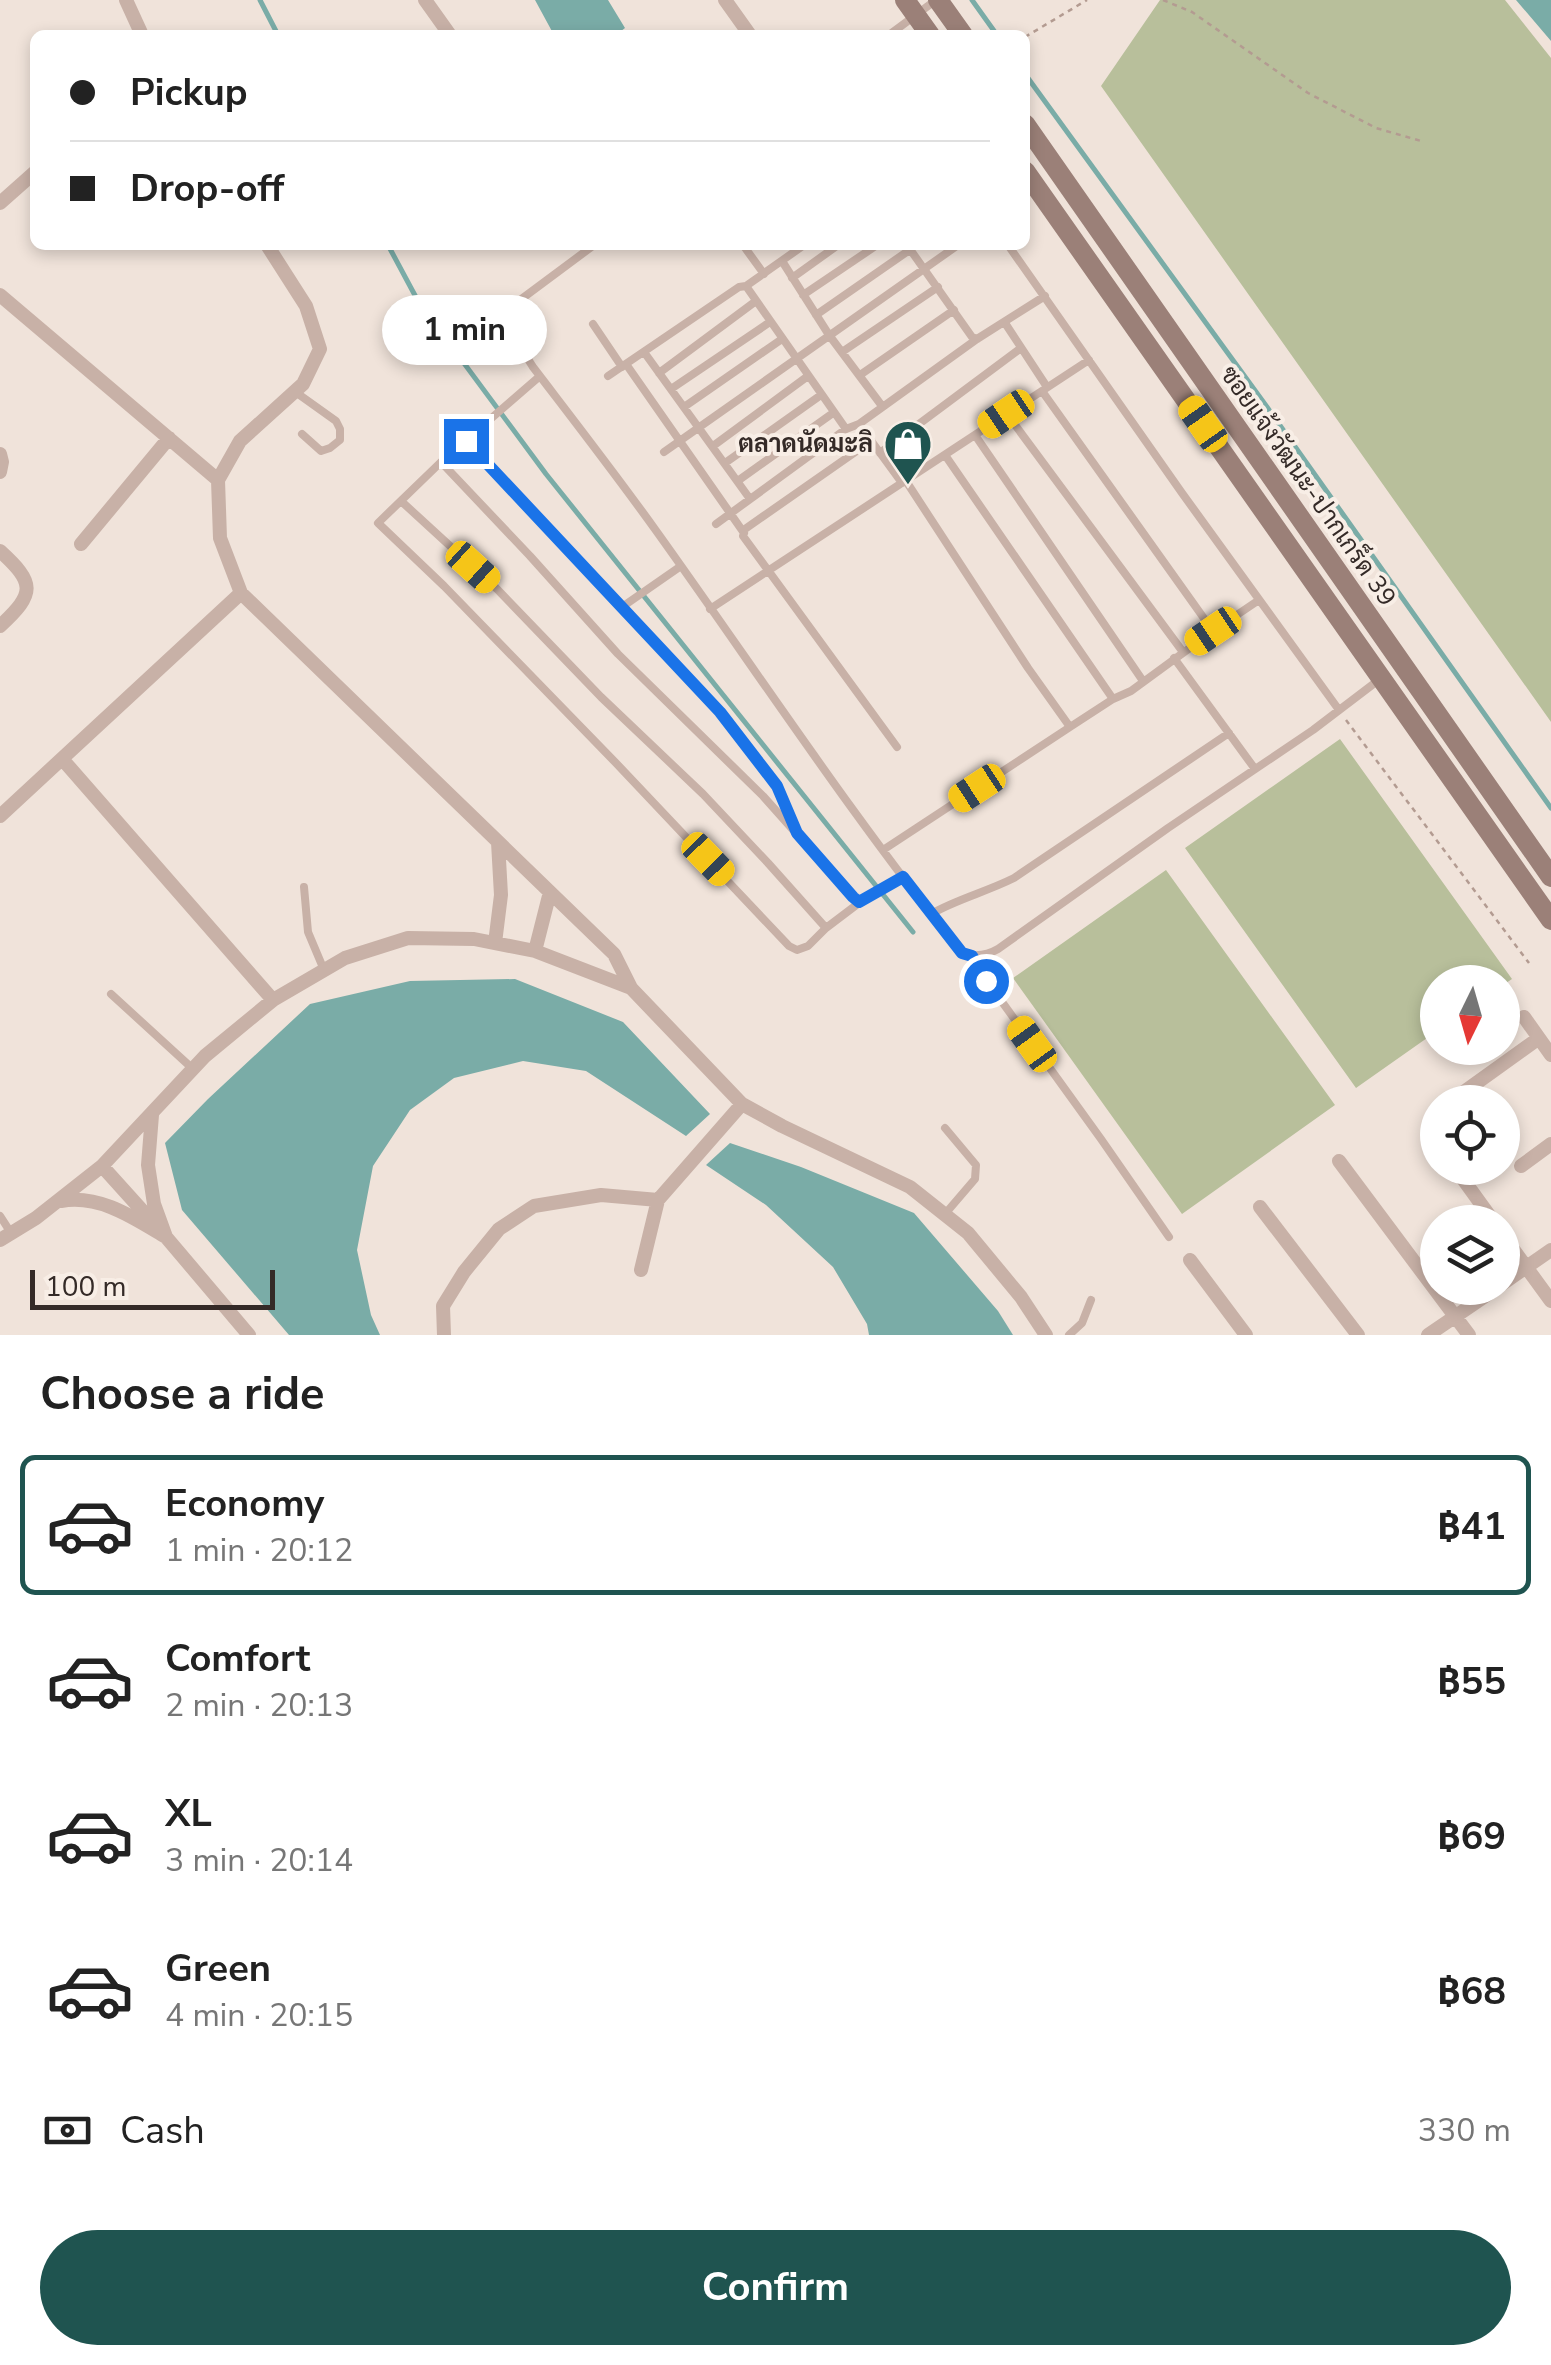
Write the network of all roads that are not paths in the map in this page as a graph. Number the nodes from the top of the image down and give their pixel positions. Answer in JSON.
{"nodes":[{"id":1,"x":126,"y":0,"type":"edge"},
{"id":2,"x":425,"y":0,"type":"edge"},
{"id":3,"x":726,"y":0,"type":"edge"},
{"id":4,"x":937,"y":0,"type":"edge"},
{"id":5,"x":910,"y":8,"type":"edge"},
{"id":6,"x":140,"y":30,"type":"edge"},
{"id":7,"x":446,"y":30,"type":"edge"},
{"id":8,"x":747,"y":30,"type":"edge"},
{"id":9,"x":893,"y":30,"type":"edge"},
{"id":10,"x":926,"y":30,"type":"edge"},
{"id":11,"x":959,"y":30,"type":"edge"},
{"id":12,"x":1030,"y":131,"type":"edge"},
{"id":13,"x":30,"y":176,"type":"edge"},
{"id":14,"x":1030,"y":178,"type":"edge"},
{"id":15,"x":0,"y":203,"type":"edge"},
{"id":16,"x":270,"y":250,"type":"edge"},
{"id":17,"x":587,"y":250,"type":"edge"},
{"id":18,"x":747,"y":250,"type":"edge"},
{"id":19,"x":798,"y":250,"type":"edge"},
{"id":20,"x":831,"y":250,"type":"edge"},
{"id":21,"x":869,"y":250,"type":"edge"},
{"id":22,"x":905,"y":250,"type":"edge"},
{"id":23,"x":911,"y":250,"type":"edge"},
{"id":24,"x":951,"y":250,"type":"edge"},
{"id":25,"x":1012,"y":250,"type":"edge"},
{"id":26,"x":782,"y":262,"type":"junction"},
{"id":27,"x":925,"y":269,"type":"junction"},
{"id":28,"x":764,"y":274,"type":"junction"},
{"id":29,"x":792,"y":278,"type":"junction"},
{"id":30,"x":746,"y":286,"type":"junction"},
{"id":31,"x":938,"y":288,"type":"junction"},
{"id":32,"x":0,"y":295,"type":"edge"},
{"id":33,"x":803,"y":295,"type":"junction"},
{"id":34,"x":1044,"y":296,"type":"junction"},
{"id":35,"x":756,"y":301,"type":"junction"},
{"id":36,"x":954,"y":310,"type":"junction"},
{"id":37,"x":816,"y":314,"type":"junction"},
{"id":38,"x":770,"y":322,"type":"junction"},
{"id":39,"x":1005,"y":323,"type":"junction"},
{"id":40,"x":594,"y":324,"type":"dead end"},
{"id":41,"x":829,"y":335,"type":"junction"},
{"id":42,"x":782,"y":339,"type":"junction"},
{"id":43,"x":977,"y":339,"type":"junction"},
{"id":44,"x":1021,"y":348,"type":"junction"},
{"id":45,"x":644,"y":352,"type":"junction"},
{"id":46,"x":842,"y":352,"type":"junction"},
{"id":47,"x":795,"y":359,"type":"junction"},
{"id":48,"x":1089,"y":360,"type":"junction"},
{"id":49,"x":624,"y":365,"type":"junction"},
{"id":50,"x":659,"y":372,"type":"junction"},
{"id":51,"x":860,"y":375,"type":"junction"},
{"id":52,"x":540,"y":376,"type":"junction"},
{"id":53,"x":608,"y":376,"type":"dead end"},
{"id":54,"x":808,"y":376,"type":"junction"},
{"id":55,"x":671,"y":389,"type":"junction"},
{"id":56,"x":1045,"y":389,"type":"junction"},
{"id":57,"x":294,"y":392,"type":"junction"},
{"id":58,"x":821,"y":395,"type":"junction"},
{"id":59,"x":882,"y":406,"type":"junction"},
{"id":60,"x":684,"y":407,"type":"junction"},
{"id":61,"x":833,"y":413,"type":"junction"},
{"id":62,"x":1006,"y":414,"type":"junction"},
{"id":63,"x":859,"y":424,"type":"junction"},
{"id":64,"x":698,"y":427,"type":"junction"},
{"id":65,"x":846,"y":429,"type":"junction"},
{"id":66,"x":302,"y":434,"type":"dead end"},
{"id":67,"x":975,"y":436,"type":"junction"},
{"id":68,"x":169,"y":438,"type":"junction"},
{"id":69,"x":466,"y":441,"type":"junction"},
{"id":70,"x":679,"y":441,"type":"junction"},
{"id":71,"x":872,"y":442,"type":"junction"},
{"id":72,"x":712,"y":446,"type":"junction"},
{"id":73,"x":664,"y":452,"type":"dead end"},
{"id":74,"x":880,"y":453,"type":"junction"},
{"id":75,"x":0,"y":454,"type":"edge"},
{"id":76,"x":945,"y":456,"type":"junction"},
{"id":77,"x":441,"y":462,"type":"junction"},
{"id":78,"x":726,"y":462,"type":"junction"},
{"id":79,"x":0,"y":472,"type":"edge"},
{"id":80,"x":218,"y":480,"type":"junction"},
{"id":81,"x":739,"y":480,"type":"junction"},
{"id":82,"x":904,"y":482,"type":"junction"},
{"id":83,"x":750,"y":499,"type":"junction"},
{"id":84,"x":402,"y":501,"type":"junction"},
{"id":85,"x":730,"y":515,"type":"junction"},
{"id":86,"x":716,"y":524,"type":"dead end"},
{"id":87,"x":744,"y":533,"type":"junction"},
{"id":88,"x":82,"y":544,"type":"dead end"},
{"id":89,"x":0,"y":551,"type":"edge"},
{"id":90,"x":681,"y":566,"type":"junction"},
{"id":91,"x":768,"y":571,"type":"junction"},
{"id":92,"x":241,"y":593,"type":"junction"},
{"id":93,"x":1259,"y":600,"type":"junction"},
{"id":94,"x":622,"y":607,"type":"junction"},
{"id":95,"x":710,"y":609,"type":"junction"},
{"id":96,"x":0,"y":626,"type":"edge"},
{"id":97,"x":1213,"y":631,"type":"junction"},
{"id":98,"x":1183,"y":652,"type":"junction"},
{"id":99,"x":1174,"y":658,"type":"junction"},
{"id":100,"x":1382,"y":678,"type":"junction"},
{"id":101,"x":1143,"y":681,"type":"junction"},
{"id":102,"x":1113,"y":699,"type":"junction"},
{"id":103,"x":1339,"y":710,"type":"junction"},
{"id":104,"x":1070,"y":727,"type":"junction"},
{"id":105,"x":1229,"y":733,"type":"junction"},
{"id":106,"x":897,"y":747,"type":"dead end"},
{"id":107,"x":63,"y":760,"type":"junction"},
{"id":108,"x":1255,"y":769,"type":"junction"},
{"id":109,"x":0,"y":816,"type":"edge"},
{"id":110,"x":797,"y":833,"type":"junction"},
{"id":111,"x":498,"y":842,"type":"junction"},
{"id":112,"x":883,"y":850,"type":"junction"},
{"id":113,"x":903,"y":877,"type":"junction"},
{"id":114,"x":1551,"y":877,"type":"edge"},
{"id":115,"x":304,"y":887,"type":"dead end"},
{"id":116,"x":550,"y":892,"type":"junction"},
{"id":117,"x":859,"y":902,"type":"junction"},
{"id":118,"x":931,"y":914,"type":"junction"},
{"id":119,"x":1551,"y":920,"type":"edge"},
{"id":120,"x":826,"y":928,"type":"junction"},
{"id":121,"x":495,"y":943,"type":"junction"},
{"id":122,"x":535,"y":951,"type":"junction"},
{"id":123,"x":972,"y":956,"type":"junction"},
{"id":124,"x":324,"y":970,"type":"junction"},
{"id":125,"x":632,"y":988,"type":"junction"},
{"id":126,"x":111,"y":994,"type":"dead end"},
{"id":127,"x":273,"y":1000,"type":"junction"},
{"id":128,"x":1524,"y":1017,"type":"dead end"},
{"id":129,"x":1539,"y":1038,"type":"junction"},
{"id":130,"x":1551,"y":1055,"type":"edge"},
{"id":131,"x":193,"y":1069,"type":"junction"},
{"id":132,"x":1474,"y":1085,"type":"edge"},
{"id":133,"x":742,"y":1104,"type":"junction"},
{"id":134,"x":152,"y":1114,"type":"junction"},
{"id":135,"x":946,"y":1128,"type":"dead end"},
{"id":136,"x":1551,"y":1144,"type":"edge"},
{"id":137,"x":1339,"y":1161,"type":"dead end"},
{"id":138,"x":102,"y":1166,"type":"junction"},
{"id":139,"x":1521,"y":1166,"type":"dead end"},
{"id":140,"x":658,"y":1200,"type":"junction"},
{"id":141,"x":58,"y":1201,"type":"junction"},
{"id":142,"x":1260,"y":1206,"type":"dead end"},
{"id":143,"x":945,"y":1214,"type":"junction"},
{"id":144,"x":0,"y":1216,"type":"edge"},
{"id":145,"x":166,"y":1236,"type":"junction"},
{"id":146,"x":6,"y":1237,"type":"edge"},
{"id":147,"x":1169,"y":1237,"type":"dead end"},
{"id":148,"x":1551,"y":1250,"type":"edge"},
{"id":149,"x":1520,"y":1259,"type":"edge"},
{"id":150,"x":1190,"y":1260,"type":"dead end"},
{"id":151,"x":1526,"y":1267,"type":"junction"},
{"id":152,"x":641,"y":1270,"type":"dead end"},
{"id":153,"x":1520,"y":1271,"type":"edge"},
{"id":154,"x":1091,"y":1300,"type":"dead end"},
{"id":155,"x":1551,"y":1301,"type":"edge"},
{"id":156,"x":1472,"y":1305,"type":"edge"},
{"id":157,"x":1455,"y":1316,"type":"junction"},
{"id":158,"x":248,"y":1335,"type":"edge"},
{"id":159,"x":444,"y":1335,"type":"edge"},
{"id":160,"x":1046,"y":1335,"type":"edge"},
{"id":161,"x":1069,"y":1335,"type":"edge"},
{"id":162,"x":1246,"y":1335,"type":"edge"},
{"id":163,"x":1358,"y":1335,"type":"edge"},
{"id":164,"x":1428,"y":1335,"type":"edge"},
{"id":165,"x":1469,"y":1335,"type":"edge"}],
"edges":[{"from":1,"to":6,"type":"street"},
{"from":2,"to":7,"type":"street"},
{"from":3,"to":8,"type":"street"},
{"from":4,"to":5,"type":"lane"},
{"from":4,"to":11,"type":"main road"},
{"from":5,"to":9,"type":"lane"},
{"from":5,"to":10,"type":"main road"},
{"from":12,"to":114,"type":"main road","name":"ซอยแจ้งวัฒนะ-ปากเกร็ด 39"},
{"from":13,"to":15,"type":"street"},
{"from":14,"to":100,"type":"main road","name":"ซอยแจ้งวัฒนะ-ปากเกร็ด 39"},
{"from":16,"to":57,"type":"street"},
{"from":17,"to":52,"type":"lane"},
{"from":18,"to":28,"type":"lane"},
{"from":19,"to":26,"type":"lane"},
{"from":20,"to":29,"type":"lane"},
{"from":21,"to":33,"type":"lane"},
{"from":22,"to":37,"type":"lane"},
{"from":23,"to":27,"type":"lane"},
{"from":24,"to":27,"type":"lane"},
{"from":25,"to":34,"type":"lane"},
{"from":26,"to":28,"type":"lane"},
{"from":26,"to":29,"type":"lane"},
{"from":27,"to":31,"type":"lane"},
{"from":27,"to":41,"type":"lane"},
{"from":28,"to":30,"type":"lane"},
{"from":29,"to":33,"type":"lane"},
{"from":30,"to":35,"type":"lane"},
{"from":30,"to":45,"type":"lane"},
{"from":31,"to":36,"type":"lane"},
{"from":31,"to":46,"type":"lane"},
{"from":32,"to":68,"type":"street"},
{"from":33,"to":37,"type":"lane"},
{"from":34,"to":39,"type":"lane"},
{"from":34,"to":48,"type":"lane"},
{"from":35,"to":38,"type":"lane"},
{"from":35,"to":50,"type":"lane"},
{"from":36,"to":43,"type":"lane"},
{"from":36,"to":51,"type":"lane"},
{"from":37,"to":41,"type":"lane"},
{"from":38,"to":42,"type":"lane"},
{"from":38,"to":55,"type":"lane"},
{"from":39,"to":43,"type":"lane"},
{"from":39,"to":44,"type":"lane"},
{"from":40,"to":49,"type":"lane"},
{"from":41,"to":46,"type":"lane"},
{"from":41,"to":47,"type":"lane"},
{"from":42,"to":47,"type":"lane"},
{"from":42,"to":60,"type":"lane"},
{"from":43,"to":59,"type":"lane"},
{"from":44,"to":56,"type":"lane"},
{"from":44,"to":74,"type":"lane"},
{"from":45,"to":49,"type":"lane"},
{"from":45,"to":50,"type":"lane"},
{"from":46,"to":51,"type":"lane"},
{"from":47,"to":54,"type":"lane"},
{"from":47,"to":64,"type":"lane"},
{"from":48,"to":56,"type":"lane"},
{"from":48,"to":93,"type":"lane"},
{"from":49,"to":53,"type":"lane"},
{"from":49,"to":70,"type":"lane"},
{"from":50,"to":55,"type":"lane"},
{"from":51,"to":59,"type":"lane"},
{"from":52,"to":69,"type":"lane"},
{"from":52,"to":90,"type":"lane"},
{"from":54,"to":58,"type":"lane"},
{"from":54,"to":72,"type":"lane"},
{"from":55,"to":60,"type":"lane"},
{"from":56,"to":62,"type":"lane"},
{"from":56,"to":97,"type":"lane"},
{"from":57,"to":66,"type":"lane"},
{"from":57,"to":80,"type":"street"},
{"from":58,"to":61,"type":"lane"},
{"from":58,"to":78,"type":"lane"},
{"from":59,"to":63,"type":"lane"},
{"from":60,"to":64,"type":"lane"},
{"from":61,"to":65,"type":"lane"},
{"from":61,"to":81,"type":"lane"},
{"from":62,"to":67,"type":"lane"},
{"from":62,"to":98,"type":"lane"},
{"from":63,"to":65,"type":"lane"},
{"from":63,"to":71,"type":"lane"},
{"from":64,"to":70,"type":"lane"},
{"from":64,"to":72,"type":"lane"},
{"from":65,"to":83,"type":"lane"},
{"from":67,"to":76,"type":"lane"},
{"from":67,"to":101,"type":"lane"},
{"from":68,"to":80,"type":"street"},
{"from":68,"to":88,"type":"street"},
{"from":69,"to":77,"type":"lane"},
{"from":69,"to":94,"type":"lane"},
{"from":70,"to":73,"type":"lane"},
{"from":70,"to":85,"type":"lane"},
{"from":71,"to":74,"type":"lane"},
{"from":71,"to":87,"type":"lane"},
{"from":72,"to":78,"type":"lane"},
{"from":74,"to":82,"type":"lane"},
{"from":75,"to":79,"type":"street"},
{"from":76,"to":82,"type":"lane"},
{"from":76,"to":102,"type":"lane"},
{"from":77,"to":84,"type":"lane"},
{"from":77,"to":110,"type":"lane"},
{"from":78,"to":81,"type":"lane"},
{"from":80,"to":92,"type":"street"},
{"from":81,"to":83,"type":"lane"},
{"from":82,"to":91,"type":"lane"},
{"from":82,"to":104,"type":"lane"},
{"from":83,"to":85,"type":"lane"},
{"from":84,"to":120,"type":"lane"},
{"from":84,"to":120,"type":"lane"},
{"from":85,"to":86,"type":"lane"},
{"from":85,"to":87,"type":"lane"},
{"from":87,"to":91,"type":"lane"},
{"from":89,"to":96,"type":"street"},
{"from":90,"to":94,"type":"lane"},
{"from":90,"to":95,"type":"lane"},
{"from":91,"to":95,"type":"lane"},
{"from":91,"to":106,"type":"lane"},
{"from":92,"to":107,"type":"street"},
{"from":92,"to":111,"type":"street"},
{"from":93,"to":97,"type":"lane"},
{"from":93,"to":103,"type":"lane"},
{"from":94,"to":110,"type":"lane"},
{"from":95,"to":112,"type":"lane"},
{"from":97,"to":98,"type":"lane"},
{"from":98,"to":99,"type":"lane"},
{"from":99,"to":101,"type":"lane"},
{"from":99,"to":105,"type":"lane"},
{"from":100,"to":103,"type":"lane"},
{"from":100,"to":119,"type":"main road","name":"ซอยแจ้งวัฒนะ-ปากเกร็ด 39"},
{"from":101,"to":102,"type":"lane"},
{"from":102,"to":104,"type":"lane"},
{"from":103,"to":108,"type":"lane"},
{"from":104,"to":112,"type":"lane"},
{"from":105,"to":108,"type":"lane"},
{"from":105,"to":118,"type":"lane"},
{"from":107,"to":109,"type":"street"},
{"from":107,"to":127,"type":"street"},
{"from":108,"to":123,"type":"lane"},
{"from":110,"to":117,"type":"lane"},
{"from":111,"to":116,"type":"street"},
{"from":111,"to":121,"type":"street"},
{"from":112,"to":113,"type":"lane"},
{"from":113,"to":117,"type":"lane"},
{"from":113,"to":118,"type":"lane"},
{"from":115,"to":124,"type":"lane"},
{"from":116,"to":122,"type":"street"},
{"from":116,"to":125,"type":"street"},
{"from":117,"to":120,"type":"lane"},
{"from":118,"to":123,"type":"lane"},
{"from":121,"to":122,"type":"street"},
{"from":121,"to":124,"type":"street"},
{"from":122,"to":125,"type":"street"},
{"from":123,"to":147,"type":"lane"},
{"from":124,"to":127,"type":"street"},
{"from":125,"to":133,"type":"street"},
{"from":126,"to":131,"type":"lane"},
{"from":127,"to":131,"type":"street"},
{"from":128,"to":129,"type":"street"},
{"from":129,"to":130,"type":"street"},
{"from":129,"to":132,"type":"street"},
{"from":131,"to":134,"type":"street"},
{"from":133,"to":140,"type":"street"},
{"from":133,"to":143,"type":"street"},
{"from":134,"to":138,"type":"street"},
{"from":134,"to":145,"type":"street"},
{"from":135,"to":143,"type":"lane"},
{"from":136,"to":139,"type":"street"},
{"from":137,"to":157,"type":"street"},
{"from":138,"to":141,"type":"street"},
{"from":138,"to":145,"type":"street"},
{"from":140,"to":152,"type":"street"},
{"from":140,"to":159,"type":"street"},
{"from":141,"to":145,"type":"street"},
{"from":141,"to":146,"type":"street"},
{"from":142,"to":163,"type":"street"},
{"from":143,"to":160,"type":"street"},
{"from":144,"to":146,"type":"lane"},
{"from":145,"to":158,"type":"street"},
{"from":148,"to":151,"type":"street"},
{"from":149,"to":151,"type":"street"},
{"from":150,"to":162,"type":"street"},
{"from":151,"to":153,"type":"street"},
{"from":151,"to":155,"type":"street"},
{"from":154,"to":161,"type":"lane"},
{"from":156,"to":157,"type":"street"},
{"from":157,"to":164,"type":"street"},
{"from":157,"to":165,"type":"street"}]}
